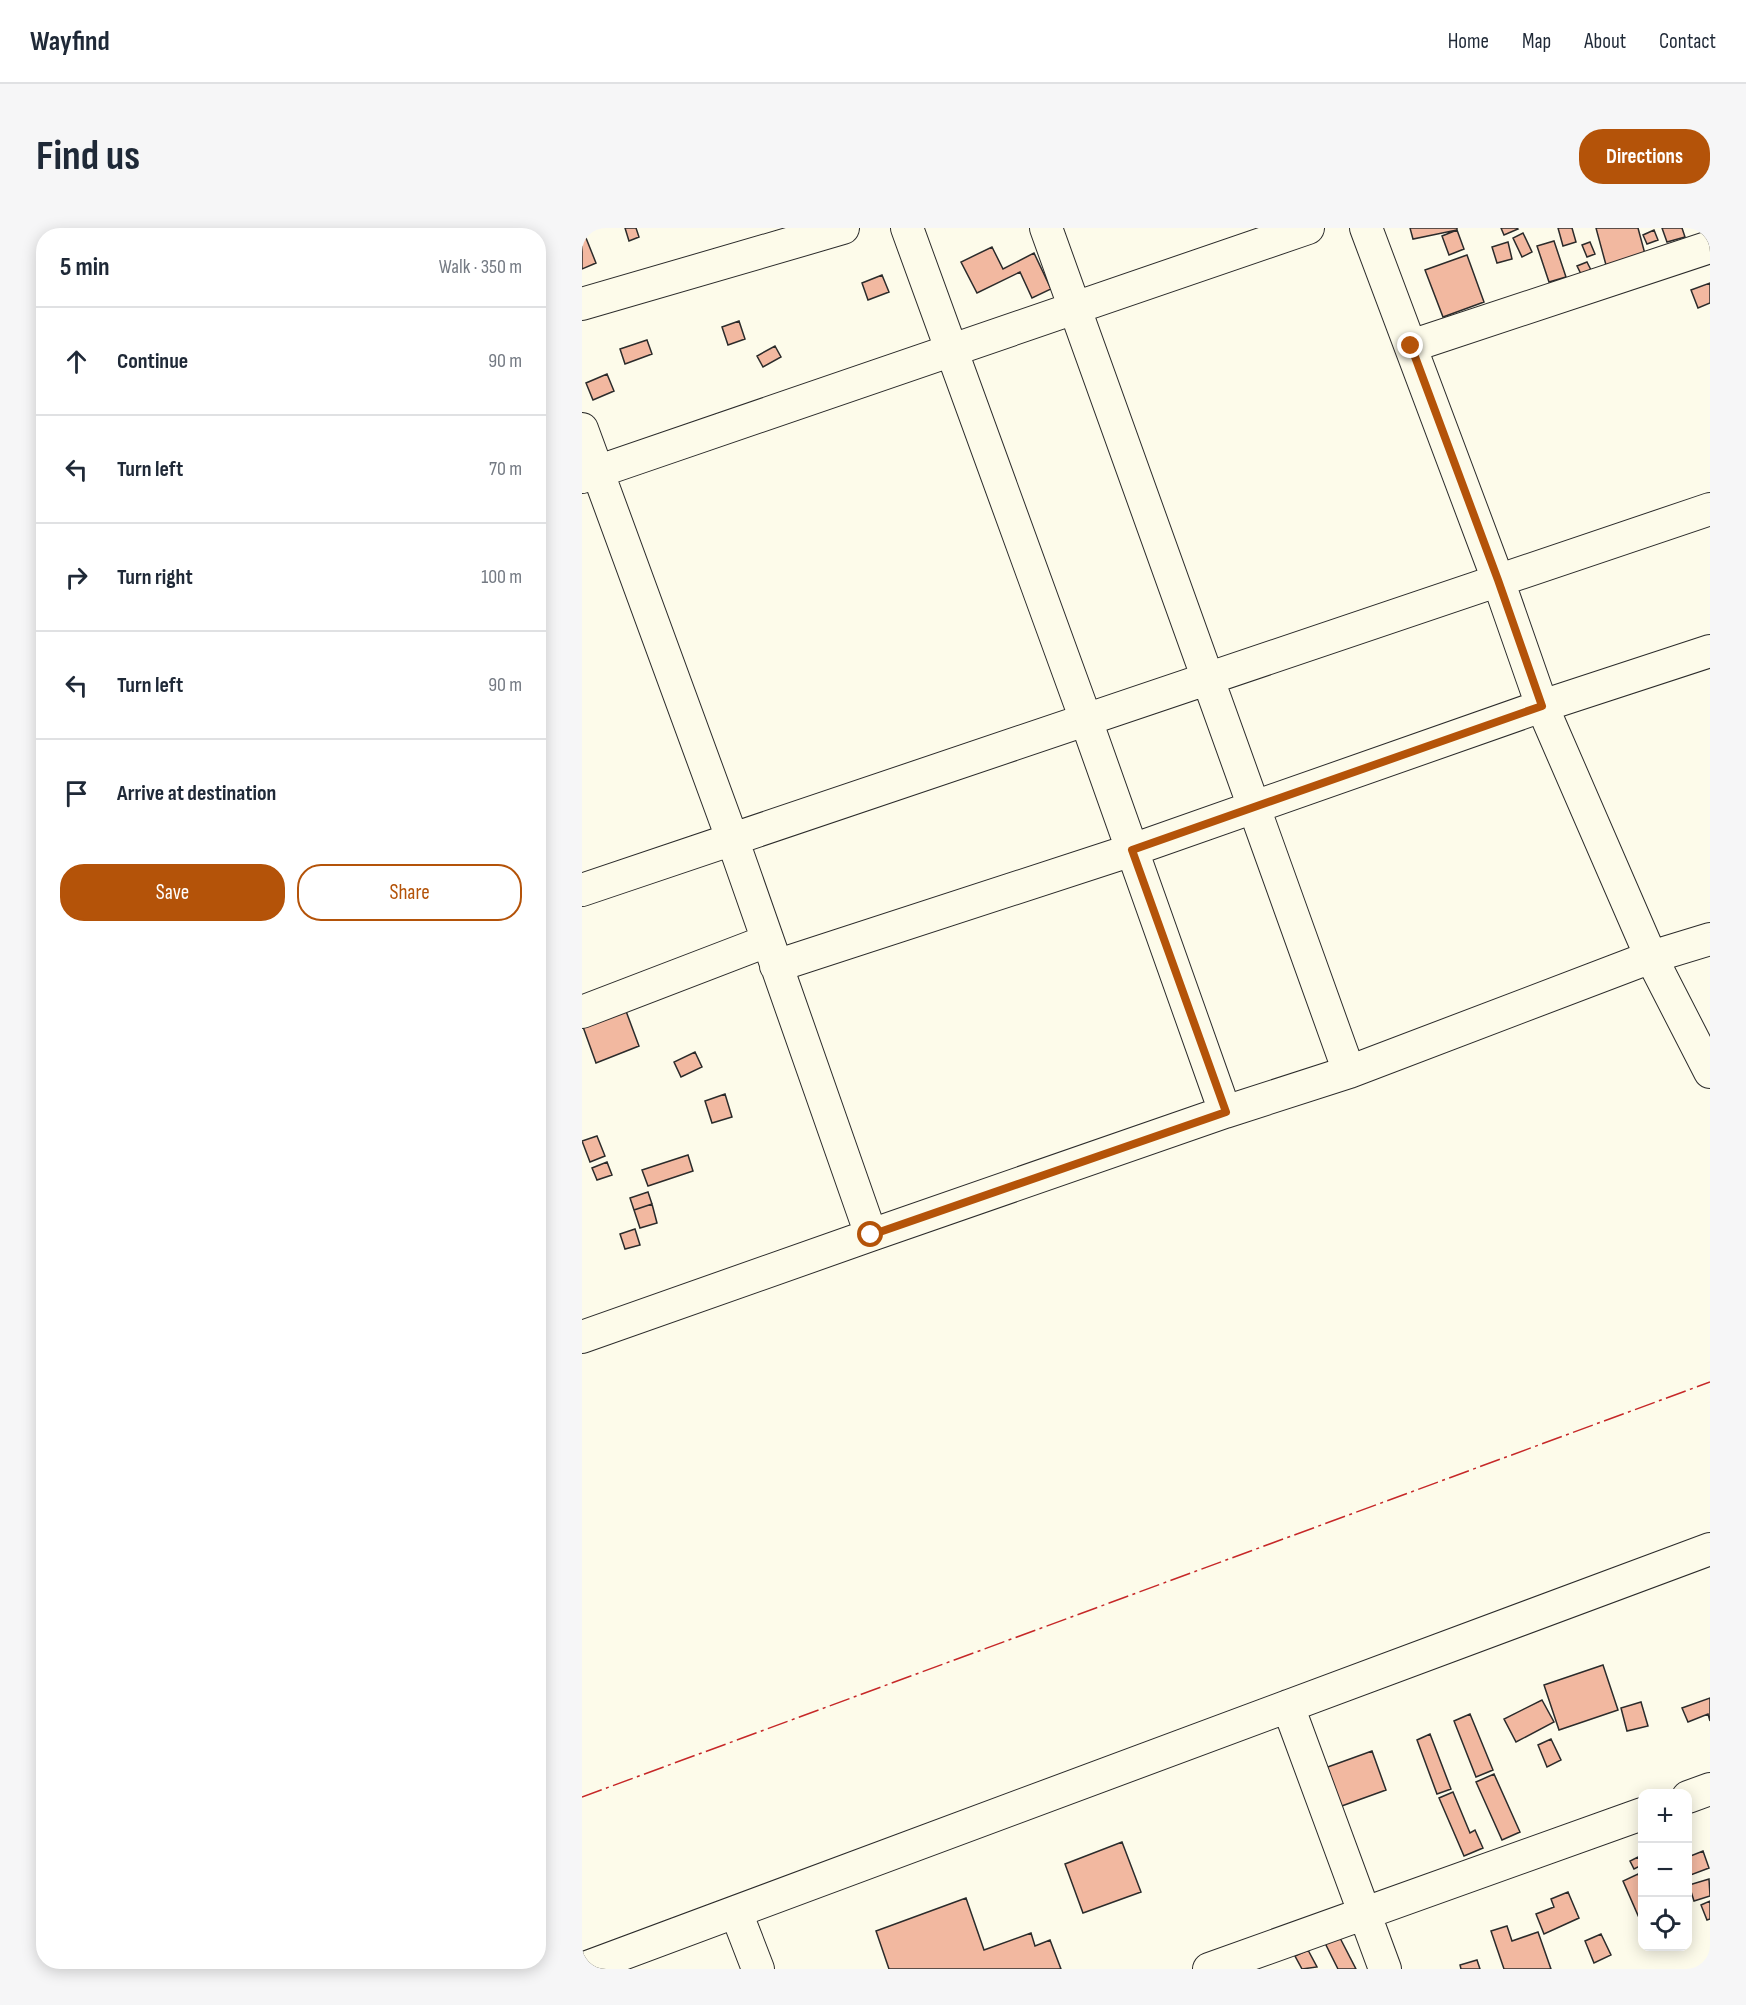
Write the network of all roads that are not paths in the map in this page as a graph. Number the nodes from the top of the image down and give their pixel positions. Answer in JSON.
{"nodes":[{"id":1,"x":843,"y":228,"type":"edge"},
{"id":2,"x":907,"y":228,"type":"edge"},
{"id":3,"x":1047,"y":228,"type":"edge"},
{"id":4,"x":1308,"y":228,"type":"edge"},
{"id":5,"x":1366,"y":228,"type":"edge"},
{"id":6,"x":1710,"y":248,"type":"edge"},
{"id":7,"x":582,"y":304,"type":"edge"},
{"id":8,"x":1076,"y":309,"type":"junction"},
{"id":9,"x":1411,"y":346,"type":"junction"},
{"id":10,"x":952,"y":351,"type":"junction"},
{"id":11,"x":582,"y":429,"type":"edge"},
{"id":12,"x":590,"y":475,"type":"edge"},
{"id":13,"x":1710,"y":508,"type":"edge"},
{"id":14,"x":1498,"y":580,"type":"junction"},
{"id":15,"x":1710,"y":651,"type":"edge"},
{"id":16,"x":1209,"y":678,"type":"junction"},
{"id":17,"x":1542,"y":706,"type":"junction"},
{"id":18,"x":1086,"y":720,"type":"junction"},
{"id":19,"x":1255,"y":807,"type":"junction"},
{"id":20,"x":732,"y":841,"type":"junction"},
{"id":21,"x":1132,"y":850,"type":"junction"},
{"id":22,"x":582,"y":890,"type":"edge"},
{"id":23,"x":1710,"y":939,"type":"edge"},
{"id":24,"x":772,"y":953,"type":"junction"},
{"id":25,"x":1651,"y":957,"type":"junction"},
{"id":26,"x":582,"y":1012,"type":"edge"},
{"id":27,"x":1349,"y":1072,"type":"junction"},
{"id":28,"x":1710,"y":1072,"type":"edge"},
{"id":29,"x":1226,"y":1112,"type":"junction"},
{"id":30,"x":871,"y":1235,"type":"junction"},
{"id":31,"x":582,"y":1338,"type":"edge"},
{"id":32,"x":1710,"y":1549,"type":"edge"},
{"id":33,"x":1288,"y":1706,"type":"junction"},
{"id":34,"x":1710,"y":1789,"type":"edge"},
{"id":35,"x":1692,"y":1796,"type":"edge"},
{"id":36,"x":1638,"y":1815,"type":"edge"},
{"id":37,"x":736,"y":1912,"type":"junction"},
{"id":38,"x":1365,"y":1912,"type":"junction"},
{"id":39,"x":582,"y":1969,"type":"edge"},
{"id":40,"x":758,"y":1969,"type":"edge"},
{"id":41,"x":1209,"y":1969,"type":"edge"},
{"id":42,"x":1385,"y":1969,"type":"edge"}],
"edges":[{"from":1,"to":7,"type":"street"},
{"from":2,"to":10,"type":"street"},
{"from":3,"to":8,"type":"street"},
{"from":4,"to":8,"type":"street"},
{"from":5,"to":9,"type":"street"},
{"from":6,"to":9,"type":"street"},
{"from":8,"to":10,"type":"street"},
{"from":8,"to":16,"type":"street"},
{"from":9,"to":14,"type":"street"},
{"from":10,"to":12,"type":"street"},
{"from":10,"to":18,"type":"street"},
{"from":11,"to":12,"type":"street"},
{"from":12,"to":20,"type":"street"},
{"from":13,"to":14,"type":"street"},
{"from":14,"to":16,"type":"street"},
{"from":14,"to":17,"type":"street"},
{"from":15,"to":17,"type":"street"},
{"from":16,"to":18,"type":"street"},
{"from":16,"to":19,"type":"street"},
{"from":17,"to":19,"type":"street"},
{"from":17,"to":25,"type":"street"},
{"from":18,"to":20,"type":"street"},
{"from":18,"to":21,"type":"street"},
{"from":19,"to":21,"type":"street"},
{"from":19,"to":27,"type":"street"},
{"from":20,"to":22,"type":"street"},
{"from":20,"to":24,"type":"street"},
{"from":21,"to":24,"type":"street"},
{"from":21,"to":29,"type":"street"},
{"from":23,"to":25,"type":"street"},
{"from":24,"to":26,"type":"street"},
{"from":24,"to":30,"type":"street"},
{"from":25,"to":27,"type":"street"},
{"from":25,"to":28,"type":"street"},
{"from":27,"to":29,"type":"street"},
{"from":29,"to":30,"type":"street"},
{"from":30,"to":31,"type":"street"},
{"from":32,"to":33,"type":"street"},
{"from":33,"to":37,"type":"street"},
{"from":33,"to":38,"type":"street"},
{"from":34,"to":35,"type":"street"},
{"from":36,"to":38,"type":"street"},
{"from":37,"to":39,"type":"street"},
{"from":37,"to":40,"type":"street"},
{"from":38,"to":41,"type":"street"},
{"from":38,"to":42,"type":"street"}]}
